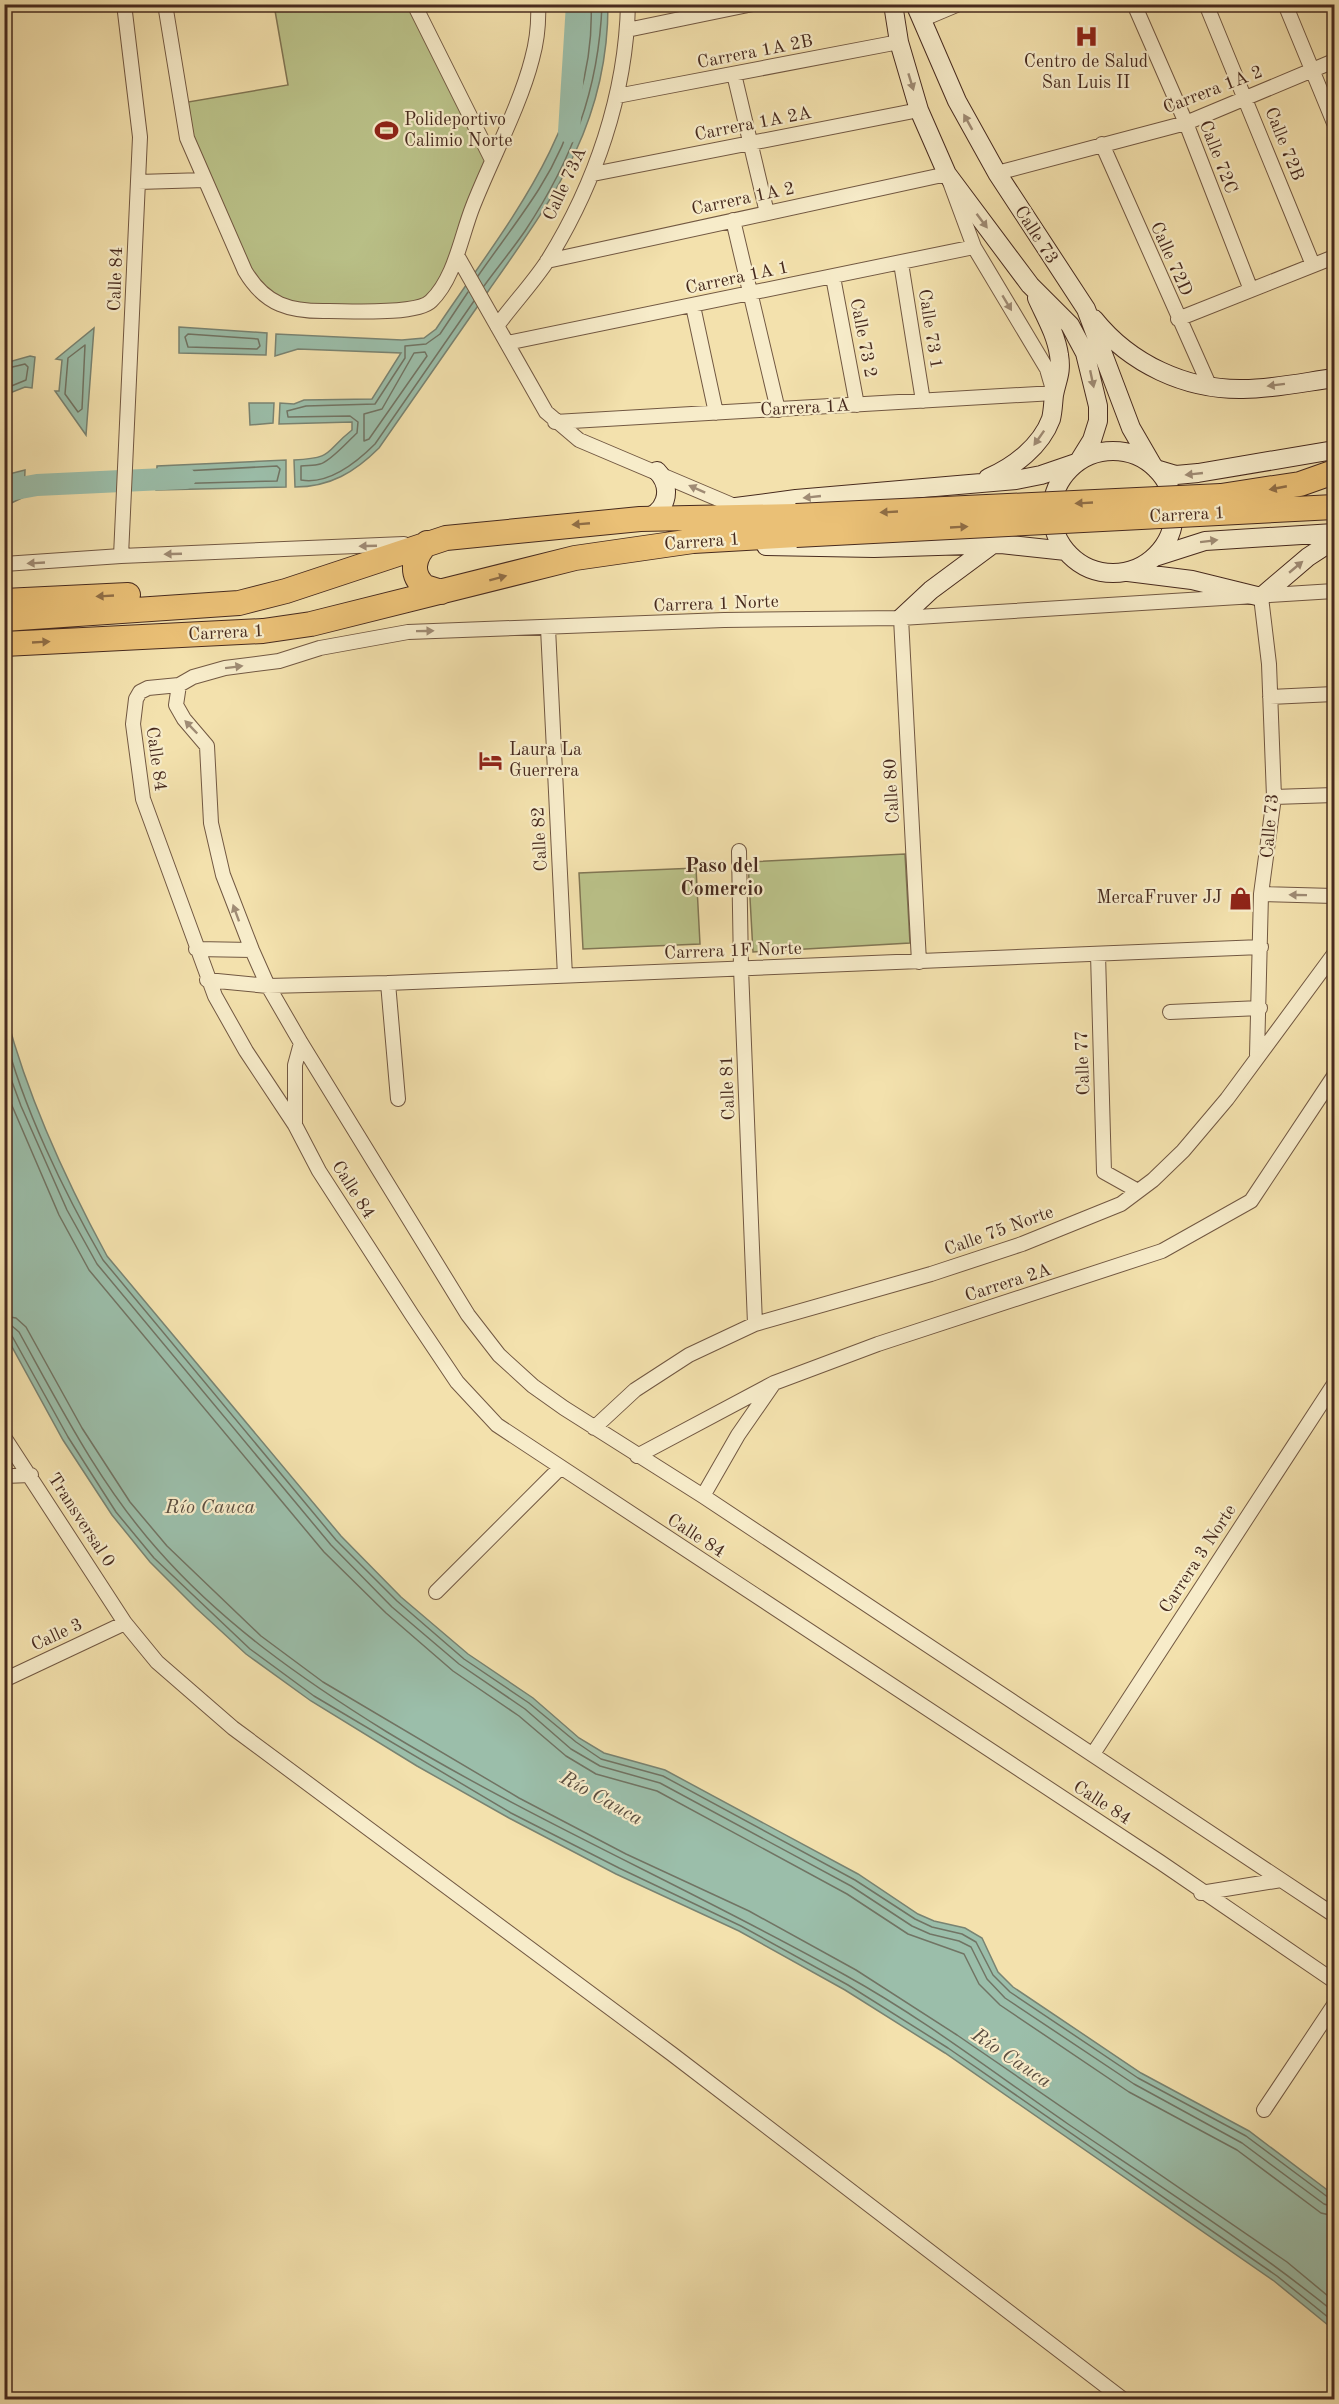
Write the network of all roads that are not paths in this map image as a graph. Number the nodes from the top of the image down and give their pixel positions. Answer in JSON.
{"nodes":[{"id":1,"x":124,"y":4,"type":"edge"},
{"id":2,"x":165,"y":4,"type":"edge"},
{"id":3,"x":414,"y":4,"type":"edge"},
{"id":4,"x":538,"y":4,"type":"edge"},
{"id":5,"x":628,"y":4,"type":"edge"},
{"id":6,"x":753,"y":4,"type":"edge"},
{"id":7,"x":893,"y":4,"type":"edge"},
{"id":8,"x":958,"y":4,"type":"edge"},
{"id":9,"x":1134,"y":4,"type":"edge"},
{"id":10,"x":1206,"y":4,"type":"edge"},
{"id":11,"x":1285,"y":4,"type":"edge"},
{"id":12,"x":918,"y":12,"type":"edge"},
{"id":13,"x":627,"y":30,"type":"junction"},
{"id":14,"x":899,"y":42,"type":"junction"},
{"id":15,"x":1335,"y":61,"type":"edge"},
{"id":16,"x":1313,"y":70,"type":"junction"},
{"id":17,"x":734,"y":74,"type":"junction"},
{"id":18,"x":617,"y":96,"type":"junction"},
{"id":19,"x":1246,"y":98,"type":"junction"},
{"id":20,"x":920,"y":110,"type":"junction"},
{"id":21,"x":1186,"y":123,"type":"junction"},
{"id":22,"x":1335,"y":123,"type":"edge"},
{"id":23,"x":751,"y":143,"type":"junction"},
{"id":24,"x":1102,"y":144,"type":"junction"},
{"id":25,"x":492,"y":160,"type":"junction"},
{"id":26,"x":997,"y":173,"type":"junction"},
{"id":27,"x":593,"y":174,"type":"junction"},
{"id":28,"x":947,"y":174,"type":"junction"},
{"id":29,"x":205,"y":180,"type":"junction"},
{"id":30,"x":138,"y":182,"type":"junction"},
{"id":31,"x":767,"y":213,"type":"junction"},
{"id":32,"x":733,"y":220,"type":"junction"},
{"id":33,"x":974,"y":247,"type":"junction"},
{"id":34,"x":458,"y":257,"type":"junction"},
{"id":35,"x":1335,"y":257,"type":"edge"},
{"id":36,"x":547,"y":261,"type":"junction"},
{"id":37,"x":901,"y":263,"type":"junction"},
{"id":38,"x":1313,"y":266,"type":"junction"},
{"id":39,"x":833,"y":277,"type":"junction"},
{"id":40,"x":1030,"y":285,"type":"junction"},
{"id":41,"x":1251,"y":290,"type":"junction"},
{"id":42,"x":751,"y":294,"type":"junction"},
{"id":43,"x":693,"y":306,"type":"junction"},
{"id":44,"x":1086,"y":309,"type":"junction"},
{"id":45,"x":1178,"y":319,"type":"junction"},
{"id":46,"x":497,"y":326,"type":"junction"},
{"id":47,"x":507,"y":343,"type":"junction"},
{"id":48,"x":1335,"y":378,"type":"edge"},
{"id":49,"x":1210,"y":387,"type":"junction"},
{"id":50,"x":1054,"y":393,"type":"junction"},
{"id":51,"x":923,"y":401,"type":"junction"},
{"id":52,"x":857,"y":405,"type":"junction"},
{"id":53,"x":778,"y":410,"type":"junction"},
{"id":54,"x":716,"y":413,"type":"junction"},
{"id":55,"x":555,"y":422,"type":"junction"},
{"id":56,"x":1335,"y":450,"type":"edge"},
{"id":57,"x":1077,"y":462,"type":"junction"},
{"id":58,"x":1155,"y":467,"type":"junction"},
{"id":59,"x":657,"y":471,"type":"junction"},
{"id":60,"x":1335,"y":472,"type":"edge"},
{"id":61,"x":975,"y":483,"type":"junction"},
{"id":62,"x":737,"y":507,"type":"junction"},
{"id":63,"x":1335,"y":507,"type":"edge"},
{"id":64,"x":640,"y":519,"type":"junction"},
{"id":65,"x":796,"y":526,"type":"junction"},
{"id":66,"x":1335,"y":533,"type":"edge"},
{"id":67,"x":1335,"y":540,"type":"edge"},
{"id":68,"x":693,"y":541,"type":"junction"},
{"id":69,"x":427,"y":543,"type":"junction"},
{"id":70,"x":993,"y":544,"type":"junction"},
{"id":71,"x":1066,"y":551,"type":"junction"},
{"id":72,"x":121,"y":555,"type":"junction"},
{"id":73,"x":1153,"y":558,"type":"junction"},
{"id":74,"x":4,"y":564,"type":"edge"},
{"id":75,"x":1121,"y":572,"type":"junction"},
{"id":76,"x":1335,"y":591,"type":"edge"},
{"id":77,"x":441,"y":592,"type":"junction"},
{"id":78,"x":1261,"y":597,"type":"junction"},
{"id":79,"x":4,"y":601,"type":"edge"},
{"id":80,"x":71,"y":606,"type":"junction"},
{"id":81,"x":902,"y":618,"type":"junction"},
{"id":82,"x":4,"y":619,"type":"edge"},
{"id":83,"x":548,"y":628,"type":"junction"},
{"id":84,"x":4,"y":644,"type":"edge"},
{"id":85,"x":179,"y":685,"type":"junction"},
{"id":86,"x":1335,"y":694,"type":"edge"},
{"id":87,"x":1270,"y":697,"type":"junction"},
{"id":88,"x":1335,"y":795,"type":"edge"},
{"id":89,"x":1274,"y":797,"type":"junction"},
{"id":90,"x":739,"y":851,"type":"dead end"},
{"id":91,"x":1261,"y":894,"type":"junction"},
{"id":92,"x":1335,"y":896,"type":"edge"},
{"id":93,"x":1260,"y":947,"type":"junction"},
{"id":94,"x":196,"y":949,"type":"junction"},
{"id":95,"x":252,"y":950,"type":"junction"},
{"id":96,"x":1098,"y":954,"type":"junction"},
{"id":97,"x":1334,"y":955,"type":"edge"},
{"id":98,"x":919,"y":962,"type":"junction"},
{"id":99,"x":741,"y":968,"type":"junction"},
{"id":100,"x":565,"y":976,"type":"junction"},
{"id":101,"x":207,"y":980,"type":"junction"},
{"id":102,"x":388,"y":983,"type":"junction"},
{"id":103,"x":268,"y":986,"type":"junction"},
{"id":104,"x":1260,"y":1008,"type":"junction"},
{"id":105,"x":1170,"y":1012,"type":"dead end"},
{"id":106,"x":301,"y":1043,"type":"junction"},
{"id":107,"x":1257,"y":1055,"type":"junction"},
{"id":108,"x":1335,"y":1076,"type":"edge"},
{"id":109,"x":398,"y":1099,"type":"dead end"},
{"id":110,"x":295,"y":1125,"type":"junction"},
{"id":111,"x":1138,"y":1191,"type":"junction"},
{"id":112,"x":755,"y":1324,"type":"junction"},
{"id":113,"x":774,"y":1383,"type":"junction"},
{"id":114,"x":1335,"y":1384,"type":"edge"},
{"id":115,"x":594,"y":1428,"type":"junction"},
{"id":116,"x":4,"y":1437,"type":"edge"},
{"id":117,"x":637,"y":1456,"type":"junction"},
{"id":118,"x":560,"y":1468,"type":"junction"},
{"id":119,"x":31,"y":1475,"type":"junction"},
{"id":120,"x":4,"y":1476,"type":"edge"},
{"id":121,"x":703,"y":1496,"type":"junction"},
{"id":122,"x":436,"y":1592,"type":"dead end"},
{"id":123,"x":125,"y":1623,"type":"junction"},
{"id":124,"x":4,"y":1680,"type":"edge"},
{"id":125,"x":1093,"y":1754,"type":"junction"},
{"id":126,"x":1281,"y":1880,"type":"junction"},
{"id":127,"x":1201,"y":1893,"type":"junction"},
{"id":128,"x":1335,"y":1915,"type":"edge"},
{"id":129,"x":1335,"y":1981,"type":"edge"},
{"id":130,"x":1335,"y":2004,"type":"edge"},
{"id":131,"x":1264,"y":2110,"type":"dead end"},
{"id":132,"x":1124,"y":2400,"type":"edge"}],
"edges":[{"from":1,"to":30,"type":"street","name":"Calle 84"},
{"from":2,"to":29,"type":"street"},
{"from":3,"to":25,"type":"street"},
{"from":4,"to":25,"type":"street"},
{"from":5,"to":13,"type":"street","name":"Calle 73A"},
{"from":6,"to":13,"type":"street"},
{"from":7,"to":14,"type":"main road","name":"Calle 73"},
{"from":8,"to":12,"type":"street"},
{"from":9,"to":21,"type":"street","name":"Calle 72C"},
{"from":10,"to":19,"type":"street","name":"Calle 72B"},
{"from":11,"to":16,"type":"street"},
{"from":26,"to":12,"type":"main road","name":"Calle 73","one_way":true},
{"from":13,"to":18,"type":"street","name":"Calle 73A"},
{"from":14,"to":17,"type":"street","name":"Carrera 1A 2B"},
{"from":14,"to":20,"type":"main road","name":"Calle 73","one_way":true},
{"from":15,"to":16,"type":"street","name":"Carrera 1A 2"},
{"from":16,"to":19,"type":"street","name":"Carrera 1A 2"},
{"from":16,"to":22,"type":"street"},
{"from":17,"to":18,"type":"street","name":"Carrera 1A 2B"},
{"from":17,"to":23,"type":"street"},
{"from":18,"to":27,"type":"street","name":"Calle 73A"},
{"from":19,"to":21,"type":"street","name":"Carrera 1A 2"},
{"from":19,"to":38,"type":"street","name":"Calle 72B"},
{"from":20,"to":23,"type":"street","name":"Carrera 1A 2A"},
{"from":20,"to":28,"type":"main road","name":"Calle 73"},
{"from":21,"to":24,"type":"street","name":"Carrera 1A 2"},
{"from":21,"to":41,"type":"street","name":"Calle 72C"},
{"from":23,"to":27,"type":"street","name":"Carrera 1A 2A"},
{"from":23,"to":31,"type":"street"},
{"from":24,"to":26,"type":"street","name":"Carrera 1A 2"},
{"from":24,"to":45,"type":"street","name":"Calle 72D"},
{"from":25,"to":34,"type":"street"},
{"from":26,"to":44,"type":"main road","name":"Calle 73"},
{"from":27,"to":36,"type":"street","name":"Calle 73A"},
{"from":28,"to":31,"type":"street","name":"Carrera 1A 2"},
{"from":28,"to":33,"type":"street"},
{"from":28,"to":40,"type":"main road","name":"Calle 73","one_way":true},
{"from":29,"to":30,"type":"street"},
{"from":29,"to":34,"type":"street"},
{"from":30,"to":72,"type":"street","name":"Calle 84"},
{"from":31,"to":32,"type":"street","name":"Carrera 1A 2"},
{"from":32,"to":36,"type":"street","name":"Carrera 1A 2"},
{"from":32,"to":42,"type":"street"},
{"from":33,"to":37,"type":"street","name":"Carrera 1A 1"},
{"from":33,"to":50,"type":"street","one_way":true},
{"from":34,"to":46,"type":"street"},
{"from":35,"to":38,"type":"street"},
{"from":36,"to":46,"type":"street","name":"Calle 73A"},
{"from":37,"to":39,"type":"street","name":"Carrera 1A 1"},
{"from":37,"to":51,"type":"street","name":"Calle 73 1"},
{"from":38,"to":41,"type":"street"},
{"from":39,"to":42,"type":"street","name":"Carrera 1A 1"},
{"from":39,"to":52,"type":"street","name":"Calle 73 2"},
{"from":40,"to":50,"type":"main road"},
{"from":40,"to":57,"type":"main road","name":"Calle 73","one_way":true},
{"from":41,"to":45,"type":"street"},
{"from":42,"to":43,"type":"street","name":"Carrera 1A 1"},
{"from":42,"to":53,"type":"street"},
{"from":43,"to":47,"type":"street","name":"Carrera 1A 1"},
{"from":43,"to":54,"type":"street"},
{"from":44,"to":49,"type":"main road"},
{"from":44,"to":58,"type":"main road","name":"Calle 73"},
{"from":45,"to":49,"type":"street","name":"Calle 72D"},
{"from":46,"to":47,"type":"street"},
{"from":47,"to":55,"type":"street"},
{"from":48,"to":49,"type":"main road","one_way":true},
{"from":50,"to":51,"type":"street","name":"Carrera 1A"},
{"from":50,"to":61,"type":"main road","one_way":true},
{"from":51,"to":52,"type":"street","name":"Carrera 1A"},
{"from":52,"to":53,"type":"street","name":"Carrera 1A"},
{"from":53,"to":54,"type":"street","name":"Carrera 1A"},
{"from":54,"to":55,"type":"street","name":"Carrera 1A"},
{"from":55,"to":59,"type":"street"},
{"from":56,"to":58,"type":"main road","one_way":true},
{"from":57,"to":58,"type":"main road"},
{"from":57,"to":61,"type":"main road"},
{"from":57,"to":71,"type":"main road"},
{"from":58,"to":73,"type":"main road"},
{"from":62,"to":59,"type":"street","one_way":true},
{"from":59,"to":64,"type":"main road"},
{"from":60,"to":65,"type":"highway","name":"Carrera 1","one_way":true,"bridge":true},
{"from":61,"to":62,"type":"main road","one_way":true},
{"from":62,"to":64,"type":"main road"},
{"from":65,"to":63,"type":"highway","name":"Carrera 1","one_way":true,"bridge":true},
{"from":64,"to":65,"type":"highway","name":"Carrera 1"},
{"from":64,"to":69,"type":"highway","name":"Carrera 1","one_way":true},
{"from":65,"to":68,"type":"highway","name":"Carrera 1"},
{"from":73,"to":66,"type":"main road","one_way":true},
{"from":78,"to":67,"type":"main road","one_way":true},
{"from":68,"to":70,"type":"main road"},
{"from":77,"to":68,"type":"highway","name":"Carrera 1","one_way":true},
{"from":69,"to":72,"type":"street","name":"Carrera 1","one_way":true},
{"from":69,"to":77,"type":"highway"},
{"from":69,"to":80,"type":"highway","name":"Carrera 1","one_way":true},
{"from":70,"to":71,"type":"main road"},
{"from":70,"to":81,"type":"main road"},
{"from":71,"to":75,"type":"main road"},
{"from":72,"to":74,"type":"street","name":"Carrera 1","one_way":true},
{"from":73,"to":75,"type":"main road"},
{"from":75,"to":78,"type":"main road"},
{"from":76,"to":78,"type":"street","name":"Carrera 1 Norte"},
{"from":84,"to":77,"type":"highway","name":"Carrera 1","one_way":true},
{"from":78,"to":81,"type":"street","name":"Carrera 1 Norte"},
{"from":78,"to":87,"type":"street","name":"Calle 73"},
{"from":79,"to":80,"type":"highway"},
{"from":80,"to":82,"type":"highway"},
{"from":81,"to":83,"type":"street","name":"Carrera 1 Norte"},
{"from":81,"to":98,"type":"street","name":"Calle 80"},
{"from":85,"to":83,"type":"street","name":"Carrera 1 Norte","one_way":true},
{"from":83,"to":100,"type":"street","name":"Calle 82"},
{"from":85,"to":94,"type":"street","name":"Calle 84"},
{"from":95,"to":85,"type":"street","name":"Calle 84","one_way":true},
{"from":86,"to":87,"type":"street"},
{"from":87,"to":89,"type":"street","name":"Calle 73"},
{"from":88,"to":89,"type":"street"},
{"from":89,"to":91,"type":"street","name":"Calle 73"},
{"from":90,"to":99,"type":"street","name":"Calle 81"},
{"from":92,"to":91,"type":"street","one_way":true},
{"from":91,"to":93,"type":"street","name":"Calle 73"},
{"from":93,"to":96,"type":"street","name":"Carrera 1F Norte"},
{"from":93,"to":104,"type":"street","name":"Calle 73"},
{"from":94,"to":95,"type":"street"},
{"from":94,"to":101,"type":"street","name":"Calle 84"},
{"from":95,"to":103,"type":"street","name":"Calle 84"},
{"from":96,"to":98,"type":"street","name":"Carrera 1F Norte"},
{"from":96,"to":111,"type":"street","name":"Calle 77"},
{"from":97,"to":107,"type":"street","name":"Calle 75 Norte"},
{"from":98,"to":99,"type":"street","name":"Carrera 1F Norte"},
{"from":99,"to":100,"type":"street","name":"Carrera 1F Norte"},
{"from":99,"to":112,"type":"street","name":"Calle 81"},
{"from":100,"to":102,"type":"street","name":"Carrera 1F Norte"},
{"from":101,"to":103,"type":"street","name":"Carrera 1F Norte"},
{"from":101,"to":110,"type":"street","name":"Calle 84"},
{"from":102,"to":103,"type":"street","name":"Carrera 1F Norte"},
{"from":102,"to":109,"type":"street"},
{"from":103,"to":106,"type":"street","name":"Calle 84"},
{"from":104,"to":105,"type":"street"},
{"from":104,"to":107,"type":"street","name":"Calle 73"},
{"from":106,"to":110,"type":"street"},
{"from":106,"to":115,"type":"street","name":"Calle 84"},
{"from":107,"to":111,"type":"street","name":"Calle 75 Norte"},
{"from":108,"to":113,"type":"street","name":"Carrera 2A"},
{"from":110,"to":118,"type":"street","name":"Calle 84"},
{"from":111,"to":112,"type":"street","name":"Calle 75 Norte"},
{"from":112,"to":115,"type":"street","name":"Calle 75 Norte"},
{"from":113,"to":117,"type":"street","name":"Carrera 2A"},
{"from":113,"to":121,"type":"street"},
{"from":114,"to":125,"type":"street","name":"Carrera 3 Norte"},
{"from":115,"to":117,"type":"street","name":"Calle 84"},
{"from":116,"to":119,"type":"street","name":"Transversal 0"},
{"from":117,"to":121,"type":"street","name":"Calle 84"},
{"from":118,"to":122,"type":"street"},
{"from":118,"to":127,"type":"street","name":"Calle 84"},
{"from":119,"to":120,"type":"street"},
{"from":119,"to":123,"type":"street","name":"Transversal 0"},
{"from":121,"to":125,"type":"street","name":"Calle 84"},
{"from":123,"to":124,"type":"street","name":"Calle 3"},
{"from":123,"to":132,"type":"street","name":"Transversal 0"},
{"from":125,"to":126,"type":"street","name":"Calle 84"},
{"from":126,"to":127,"type":"street"},
{"from":126,"to":128,"type":"street","name":"Calle 84"},
{"from":127,"to":129,"type":"street","name":"Calle 84"},
{"from":130,"to":131,"type":"street"}]}
